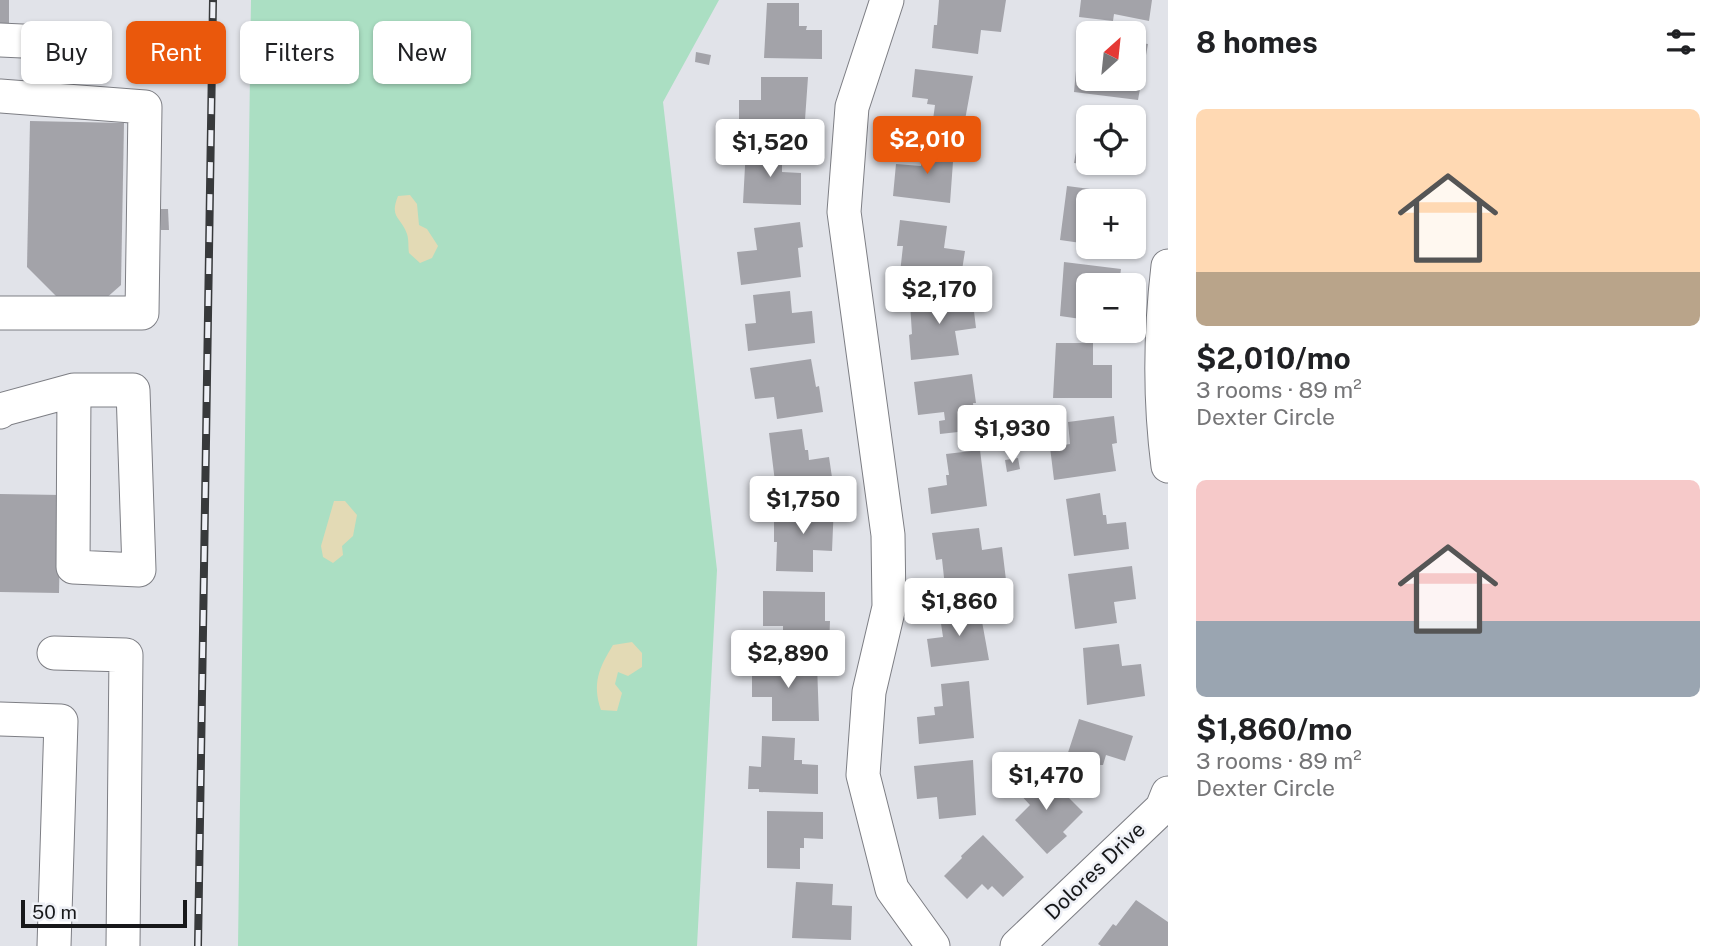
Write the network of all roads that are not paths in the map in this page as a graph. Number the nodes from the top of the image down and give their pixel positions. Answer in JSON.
{"nodes":[{"id":1,"x":887,"y":0,"type":"edge"},
{"id":2,"x":0,"y":40,"type":"edge"},
{"id":3,"x":21,"y":41,"type":"edge"},
{"id":4,"x":0,"y":96,"type":"edge"},
{"id":5,"x":1168,"y":265,"type":"edge"},
{"id":6,"x":0,"y":313,"type":"edge"},
{"id":7,"x":74,"y":390,"type":"junction"},
{"id":8,"x":1,"y":402,"type":"edge"},
{"id":9,"x":1165,"y":414,"type":"edge"},
{"id":10,"x":1168,"y":466,"type":"edge"},
{"id":11,"x":54,"y":653,"type":"dead end"},
{"id":12,"x":0,"y":719,"type":"edge"},
{"id":13,"x":1168,"y":793,"type":"edge"},
{"id":14,"x":54,"y":946,"type":"edge"},
{"id":15,"x":123,"y":946,"type":"edge"},
{"id":16,"x":933,"y":946,"type":"edge"},
{"id":17,"x":1017,"y":946,"type":"edge"}],
"edges":[{"from":1,"to":16,"type":"street"},
{"from":2,"to":3,"type":"street"},
{"from":4,"to":6,"type":"street"},
{"from":5,"to":9,"type":"street"},
{"from":7,"to":7,"type":"street"},
{"from":7,"to":8,"type":"street"},
{"from":9,"to":10,"type":"street"},
{"from":11,"to":15,"type":"street"},
{"from":12,"to":14,"type":"street"},
{"from":13,"to":17,"type":"street","name":"Dolores Drive"}]}
